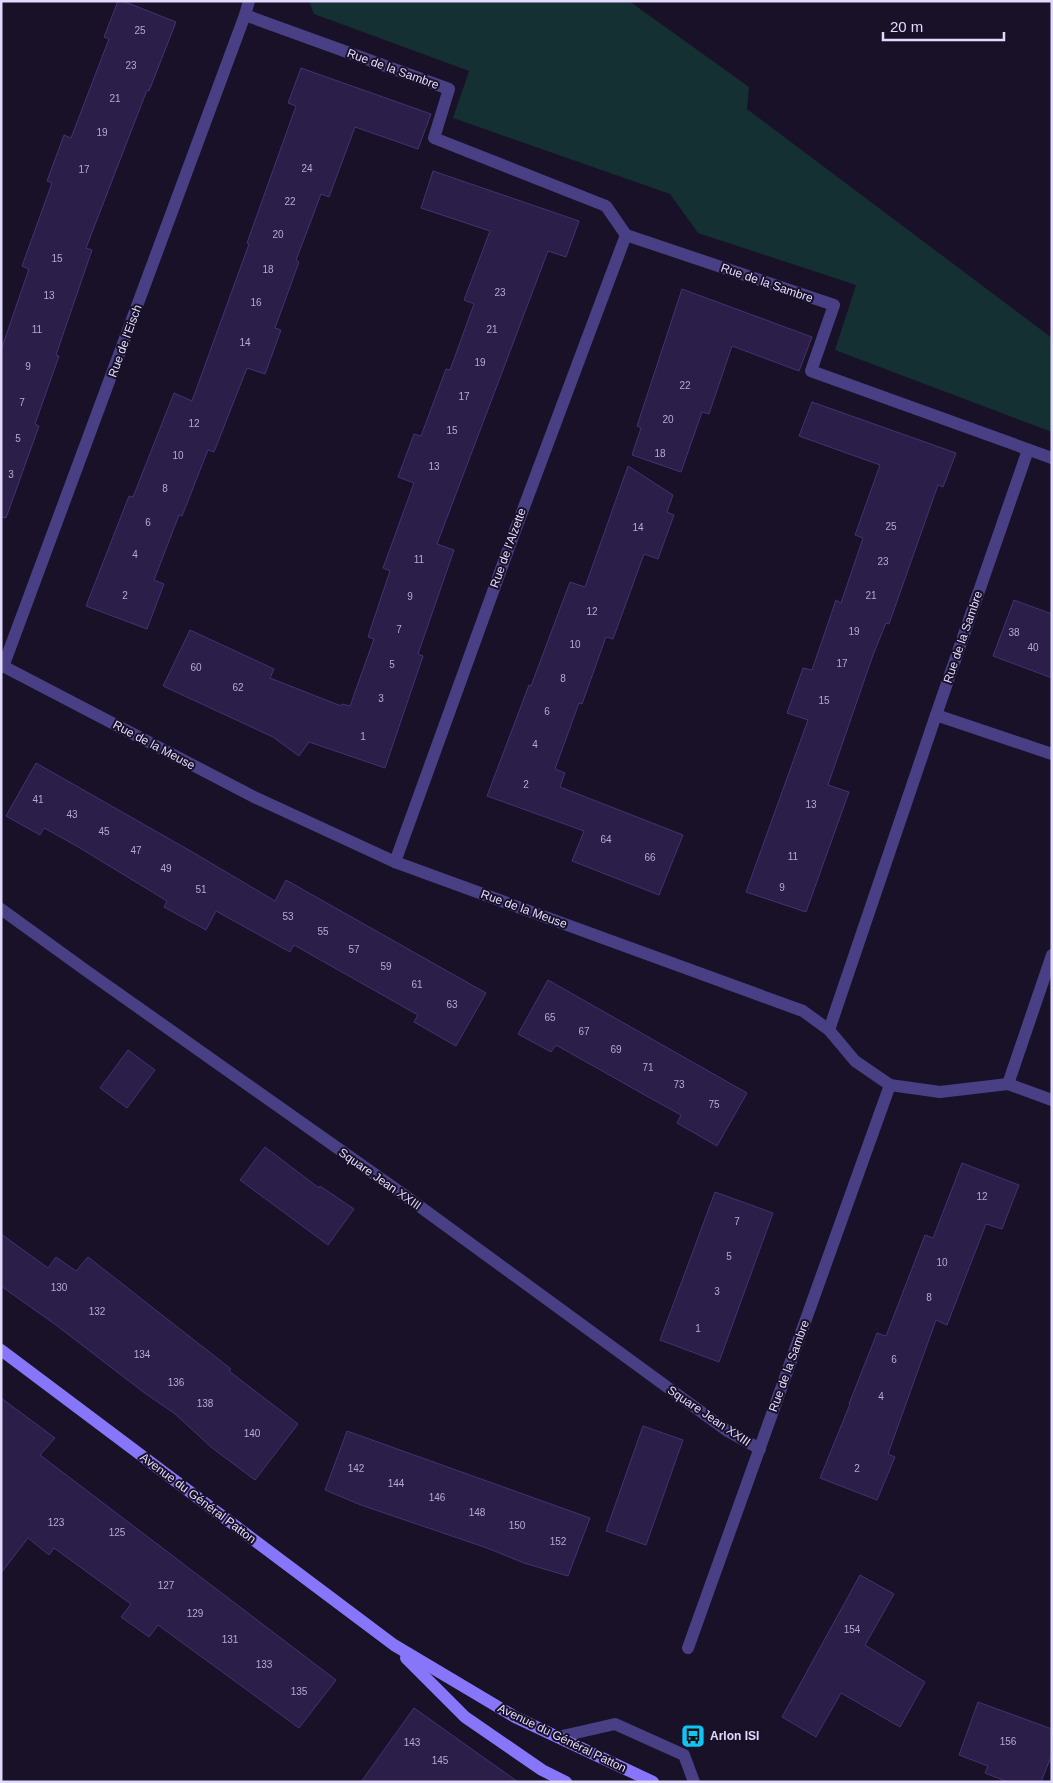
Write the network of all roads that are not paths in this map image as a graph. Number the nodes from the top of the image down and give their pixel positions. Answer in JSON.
{"nodes":[{"id":1,"x":249,"y":1,"type":"edge"},
{"id":2,"x":245,"y":15,"type":"junction"},
{"id":3,"x":626,"y":235,"type":"junction"},
{"id":4,"x":1028,"y":450,"type":"junction"},
{"id":5,"x":1052,"y":458,"type":"edge"},
{"id":6,"x":2,"y":666,"type":"edge"},
{"id":7,"x":936,"y":715,"type":"junction"},
{"id":8,"x":1052,"y":754,"type":"edge"},
{"id":9,"x":395,"y":862,"type":"junction"},
{"id":10,"x":1,"y":909,"type":"edge"},
{"id":11,"x":1052,"y":955,"type":"edge"},
{"id":12,"x":828,"y":1030,"type":"junction"},
{"id":13,"x":1008,"y":1084,"type":"junction"},
{"id":14,"x":890,"y":1085,"type":"junction"},
{"id":15,"x":1052,"y":1100,"type":"edge"},
{"id":16,"x":1,"y":1350,"type":"edge"},
{"id":17,"x":760,"y":1449,"type":"junction"},
{"id":18,"x":394,"y":1645,"type":"junction"},
{"id":19,"x":688,"y":1648,"type":"dead end"},
{"id":20,"x":558,"y":1737,"type":"junction"},
{"id":21,"x":566,"y":1782,"type":"edge"},
{"id":22,"x":653,"y":1782,"type":"edge"},
{"id":23,"x":694,"y":1782,"type":"edge"}],
"edges":[{"from":1,"to":2,"type":"street"},
{"from":2,"to":3,"type":"street","name":"Rue de la Sambre"},
{"from":2,"to":6,"type":"street","name":"Rue de l'Eisch"},
{"from":3,"to":4,"type":"street","name":"Rue de la Sambre"},
{"from":3,"to":9,"type":"street","name":"Rue de l'Alzette"},
{"from":4,"to":5,"type":"street"},
{"from":4,"to":7,"type":"street","name":"Rue de la Sambre"},
{"from":6,"to":9,"type":"street","name":"Rue de la Meuse"},
{"from":7,"to":8,"type":"street"},
{"from":7,"to":12,"type":"street","name":"Rue de la Sambre"},
{"from":9,"to":12,"type":"street","name":"Rue de la Meuse"},
{"from":10,"to":17,"type":"street","name":"Square Jean XXIII"},
{"from":11,"to":13,"type":"street"},
{"from":12,"to":14,"type":"street","name":"Rue de la Meuse"},
{"from":13,"to":14,"type":"street","name":"Rue de la Meuse"},
{"from":13,"to":15,"type":"street","name":"Rue de la Meuse"},
{"from":14,"to":17,"type":"street","name":"Rue de la Sambre"},
{"from":16,"to":18,"type":"main road","name":"Avenue du Général Patton"},
{"from":17,"to":19,"type":"street","name":"Rue de la Sambre"},
{"from":18,"to":20,"type":"main road","name":"Avenue du Général Patton"},
{"from":18,"to":21,"type":"main road","name":"Avenue du Général Patton"},
{"from":20,"to":22,"type":"main road","name":"Avenue du Général Patton"},
{"from":20,"to":23,"type":"street"}]}
